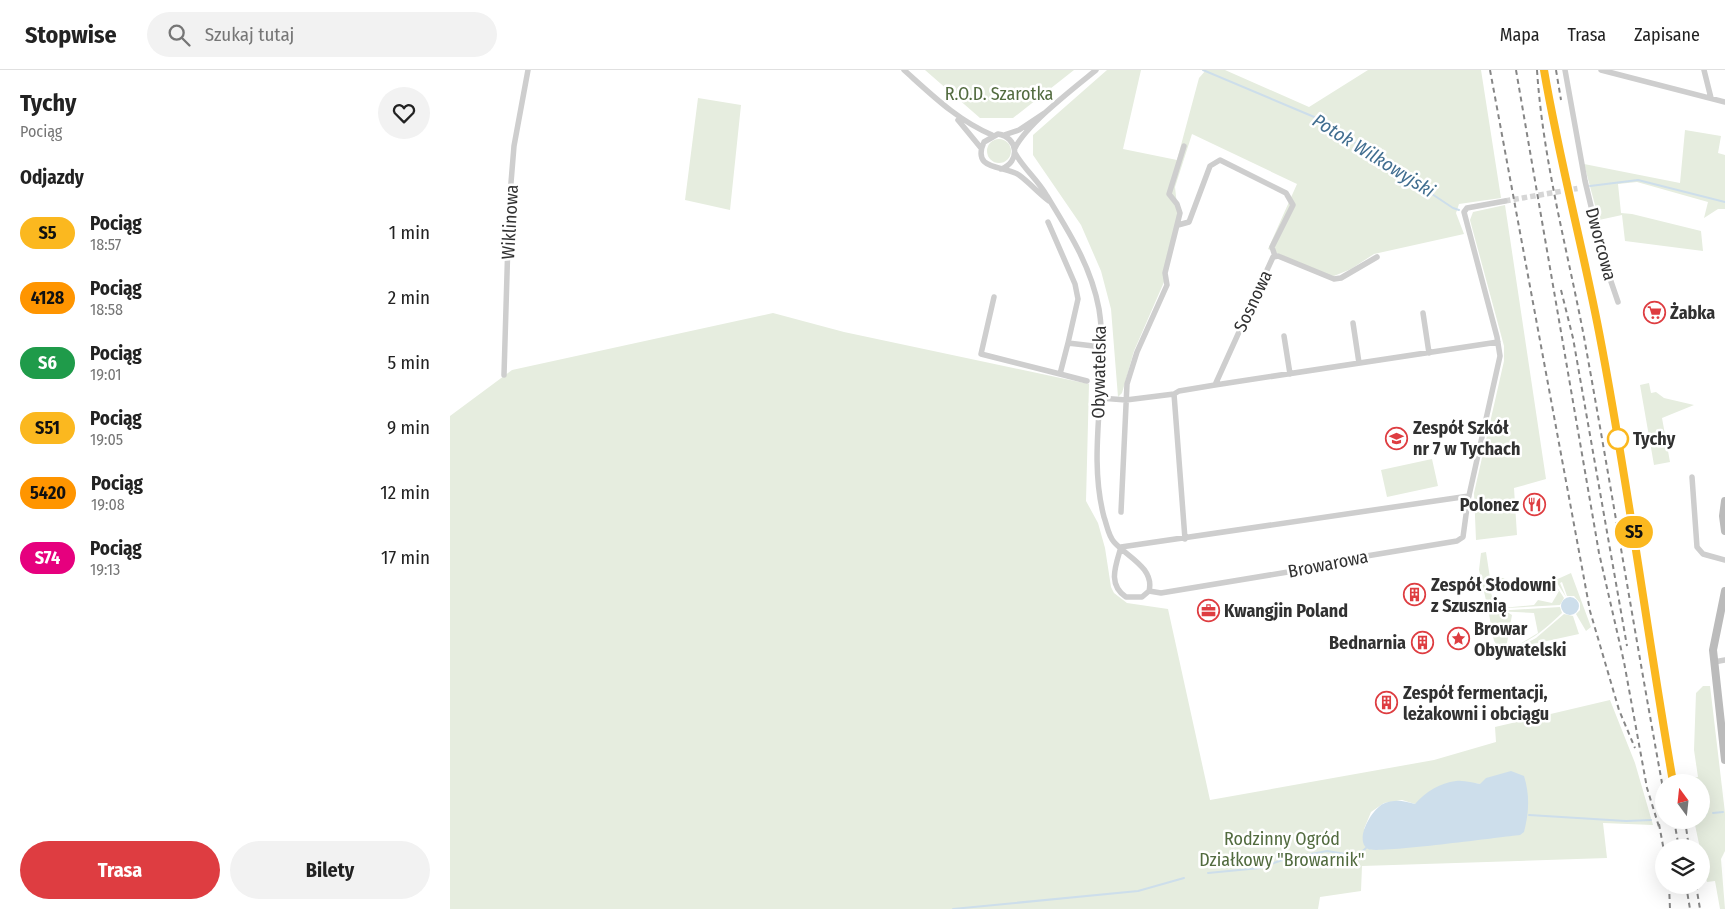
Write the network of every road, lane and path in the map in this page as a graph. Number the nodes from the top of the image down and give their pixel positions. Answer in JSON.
{"nodes":[{"id":1,"x":528,"y":70,"type":"edge"},
{"id":2,"x":904,"y":70,"type":"edge"},
{"id":3,"x":1096,"y":70,"type":"edge"},
{"id":4,"x":1565,"y":70,"type":"edge"},
{"id":5,"x":1601,"y":70,"type":"edge"},
{"id":6,"x":1704,"y":70,"type":"edge"},
{"id":7,"x":1711,"y":98,"type":"junction"},
{"id":8,"x":1725,"y":102,"type":"edge"},
{"id":9,"x":1048,"y":111,"type":"junction"},
{"id":10,"x":954,"y":114,"type":"junction"},
{"id":11,"x":1004,"y":135,"type":"junction"},
{"id":12,"x":992,"y":136,"type":"junction"},
{"id":13,"x":1184,"y":146,"type":"dead end"},
{"id":14,"x":982,"y":148,"type":"junction"},
{"id":15,"x":1015,"y":151,"type":"junction"},
{"id":16,"x":1001,"y":168,"type":"junction"},
{"id":17,"x":1505,"y":201,"type":"tunnel mouth"},
{"id":18,"x":1050,"y":202,"type":"junction"},
{"id":19,"x":1048,"y":222,"type":"dead end"},
{"id":20,"x":1178,"y":225,"type":"junction"},
{"id":21,"x":1275,"y":256,"type":"junction"},
{"id":22,"x":1377,"y":257,"type":"dead end"},
{"id":23,"x":994,"y":297,"type":"dead end"},
{"id":24,"x":1618,"y":302,"type":"dead end"},
{"id":25,"x":1423,"y":314,"type":"dead end"},
{"id":26,"x":1353,"y":323,"type":"dead end"},
{"id":27,"x":1284,"y":336,"type":"dead end"},
{"id":28,"x":1498,"y":342,"type":"junction"},
{"id":29,"x":1068,"y":343,"type":"junction"},
{"id":30,"x":1102,"y":347,"type":"junction"},
{"id":31,"x":1429,"y":353,"type":"junction"},
{"id":32,"x":1359,"y":363,"type":"junction"},
{"id":33,"x":1060,"y":374,"type":"junction"},
{"id":34,"x":1290,"y":374,"type":"junction"},
{"id":35,"x":504,"y":375,"type":"dead end"},
{"id":36,"x":1087,"y":381,"type":"dead end"},
{"id":37,"x":1215,"y":385,"type":"junction"},
{"id":38,"x":1174,"y":394,"type":"junction"},
{"id":39,"x":1100,"y":398,"type":"junction"},
{"id":40,"x":1126,"y":400,"type":"junction"},
{"id":41,"x":1692,"y":477,"type":"dead end"},
{"id":42,"x":1469,"y":496,"type":"junction"},
{"id":43,"x":1725,"y":501,"type":"edge"},
{"id":44,"x":1121,"y":512,"type":"dead end"},
{"id":45,"x":1725,"y":532,"type":"edge"},
{"id":46,"x":1186,"y":539,"type":"junction"},
{"id":47,"x":1121,"y":547,"type":"junction"},
{"id":48,"x":1725,"y":560,"type":"edge"},
{"id":49,"x":1149,"y":591,"type":"junction"},
{"id":50,"x":1725,"y":591,"type":"edge"},
{"id":51,"x":1725,"y":660,"type":"edge"},
{"id":52,"x":1714,"y":662,"type":"junction"},
{"id":53,"x":1725,"y":760,"type":"edge"}],
"edges":[{"from":1,"to":35,"type":"street","name":"Wiklinowa"},
{"from":2,"to":10,"type":"street"},
{"from":3,"to":9,"type":"street"},
{"from":4,"to":24,"type":"street","name":"Dworcowa"},
{"from":5,"to":7,"type":"street"},
{"from":6,"to":7,"type":"street"},
{"from":7,"to":8,"type":"street"},
{"from":9,"to":11,"type":"street"},
{"from":9,"to":15,"type":"street"},
{"from":10,"to":12,"type":"street"},
{"from":10,"to":14,"type":"street"},
{"from":11,"to":12,"type":"street"},
{"from":11,"to":15,"type":"street"},
{"from":12,"to":14,"type":"street"},
{"from":13,"to":20,"type":"street"},
{"from":14,"to":16,"type":"street"},
{"from":15,"to":16,"type":"street"},
{"from":15,"to":18,"type":"street","name":"Obywatelska"},
{"from":16,"to":18,"type":"street","name":"Obywatelska"},
{"from":17,"to":28,"type":"street","name":"Browarowa"},
{"from":18,"to":30,"type":"street","name":"Obywatelska"},
{"from":19,"to":29,"type":"street"},
{"from":20,"to":21,"type":"street"},
{"from":20,"to":40,"type":"street","name":"Obywatelska"},
{"from":21,"to":22,"type":"street","name":"Sosnowa"},
{"from":21,"to":37,"type":"street","name":"Sosnowa"},
{"from":23,"to":33,"type":"street"},
{"from":25,"to":31,"type":"street"},
{"from":26,"to":32,"type":"street"},
{"from":27,"to":34,"type":"street"},
{"from":28,"to":31,"type":"street"},
{"from":28,"to":42,"type":"street","name":"Browarowa"},
{"from":29,"to":30,"type":"street"},
{"from":29,"to":33,"type":"street"},
{"from":30,"to":39,"type":"street","name":"Obywatelska"},
{"from":31,"to":32,"type":"street"},
{"from":32,"to":34,"type":"street"},
{"from":33,"to":36,"type":"street"},
{"from":34,"to":37,"type":"street"},
{"from":37,"to":38,"type":"street"},
{"from":38,"to":40,"type":"street"},
{"from":38,"to":46,"type":"street"},
{"from":39,"to":40,"type":"street"},
{"from":39,"to":47,"type":"street","name":"Obywatelska"},
{"from":40,"to":44,"type":"street","name":"Obywatelska"},
{"from":41,"to":48,"type":"street"},
{"from":42,"to":46,"type":"street"},
{"from":42,"to":49,"type":"street","name":"Browarowa"},
{"from":43,"to":45,"type":"street"},
{"from":46,"to":47,"type":"street"},
{"from":47,"to":49,"type":"street","name":"Obywatelska"},
{"from":47,"to":49,"type":"street"},
{"from":50,"to":52,"type":"street"},
{"from":51,"to":52,"type":"street"},
{"from":52,"to":53,"type":"street"}]}
